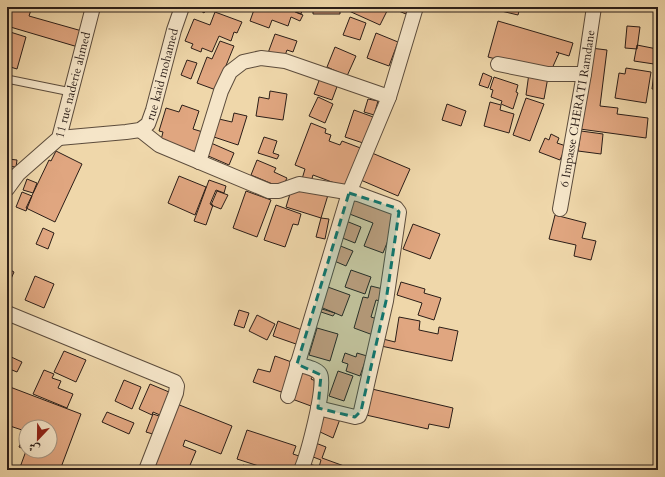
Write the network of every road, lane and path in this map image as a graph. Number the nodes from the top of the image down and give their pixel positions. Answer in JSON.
{"nodes":[{"id":1,"x":93,"y":7,"type":"edge"},
{"id":2,"x":182,"y":7,"type":"edge"},
{"id":3,"x":416,"y":7,"type":"edge"},
{"id":4,"x":594,"y":7,"type":"edge"},
{"id":5,"x":498,"y":64,"type":"dead end"},
{"id":6,"x":584,"y":74,"type":"junction"},
{"id":7,"x":7,"y":79,"type":"edge"},
{"id":8,"x":71,"y":92,"type":"junction"},
{"id":9,"x":389,"y":97,"type":"junction"},
{"id":10,"x":140,"y":130,"type":"junction"},
{"id":11,"x":59,"y":138,"type":"junction"},
{"id":12,"x":199,"y":162,"type":"junction"},
{"id":13,"x":7,"y":188,"type":"edge"},
{"id":14,"x":349,"y":193,"type":"junction"},
{"id":15,"x":560,"y":209,"type":"dead end"},
{"id":16,"x":7,"y":313,"type":"edge"},
{"id":17,"x":297,"y":364,"type":"junction"},
{"id":18,"x":288,"y":396,"type":"dead end"},
{"id":19,"x":318,"y":408,"type":"junction"},
{"id":20,"x":146,"y":470,"type":"edge"},
{"id":21,"x":301,"y":470,"type":"edge"}],
"edges":[{"from":1,"to":8,"type":"street","name":"11 rue naderie ahmed"},
{"from":2,"to":10,"type":"street","name":"rue kaid mohamed"},
{"from":3,"to":9,"type":"street"},
{"from":4,"to":6,"type":"street","name":"6 Impasse CHERATI Ramdane"},
{"from":5,"to":6,"type":"street"},
{"from":6,"to":15,"type":"street","name":"6 Impasse CHERATI Ramdane"},
{"from":7,"to":8,"type":"lane"},
{"from":8,"to":11,"type":"street","name":"11 rue naderie ahmed"},
{"from":9,"to":12,"type":"street"},
{"from":9,"to":14,"type":"street"},
{"from":10,"to":11,"type":"street","name":"rue kaid mohamed"},
{"from":10,"to":12,"type":"street"},
{"from":11,"to":13,"type":"street","name":"11 rue naderie ahmed"},
{"from":12,"to":14,"type":"street"},
{"from":14,"to":17,"type":"street"},
{"from":14,"to":19,"type":"street"},
{"from":16,"to":20,"type":"street"},
{"from":17,"to":18,"type":"street"},
{"from":17,"to":19,"type":"street"},
{"from":19,"to":21,"type":"street"}]}
